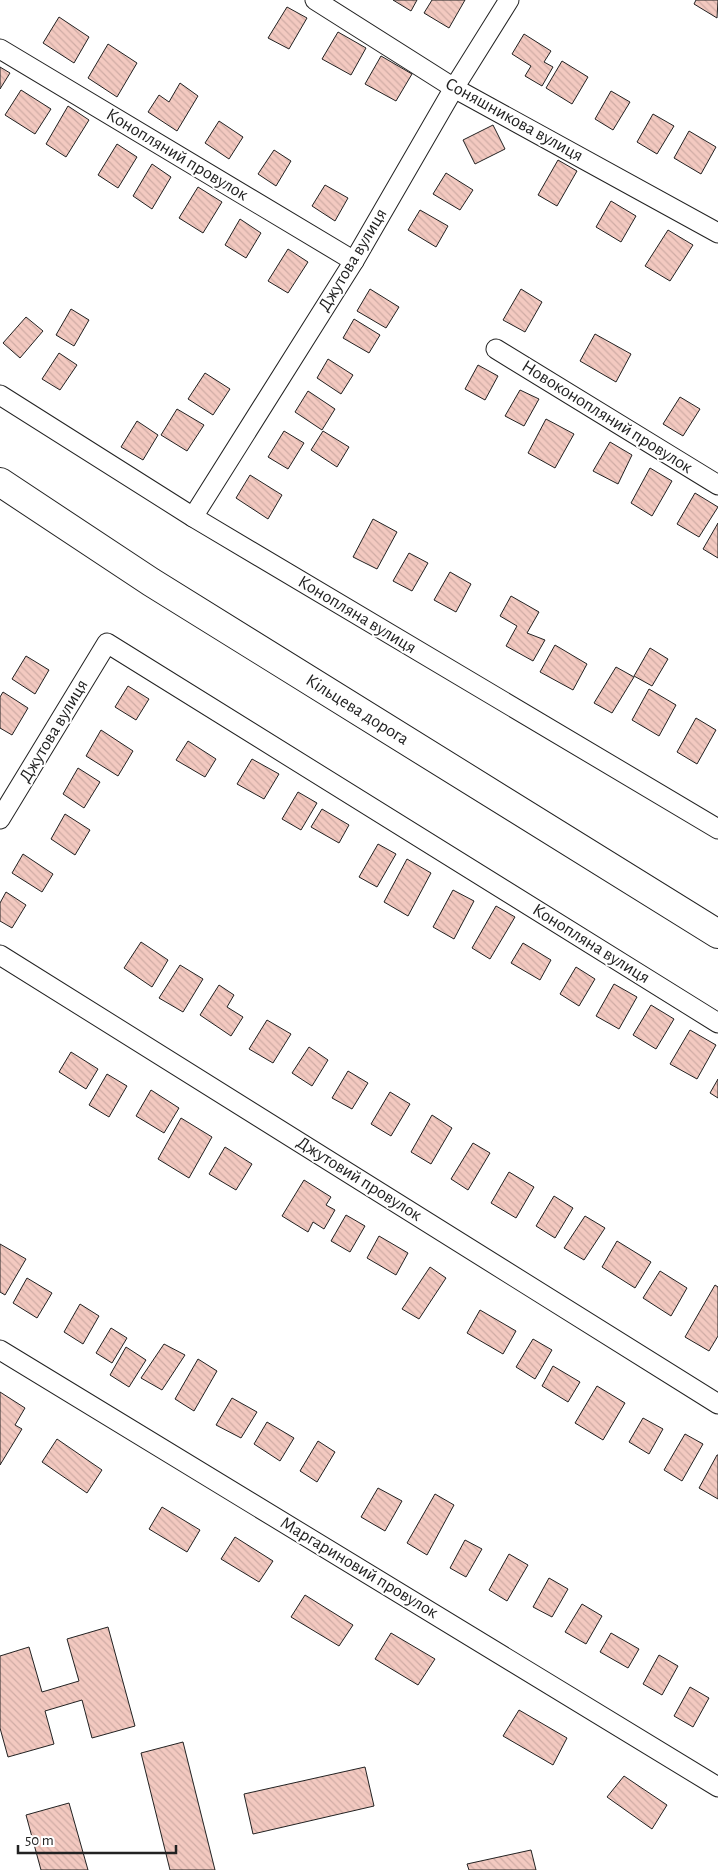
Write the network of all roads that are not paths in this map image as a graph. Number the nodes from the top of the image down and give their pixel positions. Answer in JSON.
{"nodes":[{"id":1,"x":315,"y":0,"type":"edge"},
{"id":2,"x":509,"y":0,"type":"edge"},
{"id":3,"x":0,"y":49,"type":"edge"},
{"id":4,"x":454,"y":88,"type":"junction"},
{"id":5,"x":718,"y":233,"type":"edge"},
{"id":6,"x":354,"y":261,"type":"junction"},
{"id":7,"x":496,"y":349,"type":"dead end"},
{"id":8,"x":0,"y":395,"type":"edge"},
{"id":9,"x":0,"y":482,"type":"edge"},
{"id":10,"x":718,"y":485,"type":"edge"},
{"id":11,"x":193,"y":517,"type":"junction"},
{"id":12,"x":107,"y":642,"type":"joint"},
{"id":13,"x":0,"y":819,"type":"edge"},
{"id":14,"x":718,"y":829,"type":"edge"},
{"id":15,"x":718,"y":934,"type":"edge"},
{"id":16,"x":0,"y":955,"type":"edge"},
{"id":17,"x":718,"y":1023,"type":"edge"},
{"id":18,"x":0,"y":1350,"type":"edge"},
{"id":19,"x":718,"y":1404,"type":"edge"},
{"id":20,"x":718,"y":1786,"type":"edge"}],
"edges":[{"from":1,"to":4,"type":"street","name":"Соняшникова вулиця"},
{"from":2,"to":4,"type":"street","name":"Джутова вулиця"},
{"from":3,"to":6,"type":"street","name":"Конопляний провулок"},
{"from":4,"to":5,"type":"street","name":"Соняшникова вулиця"},
{"from":4,"to":6,"type":"street","name":"Джутова вулиця"},
{"from":6,"to":11,"type":"street","name":"Джутова вулиця"},
{"from":7,"to":10,"type":"street","name":"Новоконопляний провулок"},
{"from":8,"to":11,"type":"street","name":"Конопляна вулиця"},
{"from":9,"to":15,"type":"highway","name":"Кільцева дорога"},
{"from":11,"to":14,"type":"street","name":"Конопляна вулиця"},
{"from":12,"to":13,"type":"street","name":"Джутова вулиця"},
{"from":12,"to":17,"type":"street","name":"Конопляна вулиця"},
{"from":16,"to":19,"type":"street","name":"Джутовий провулок"},
{"from":18,"to":20,"type":"street","name":"Маргариновий провулок"}]}
